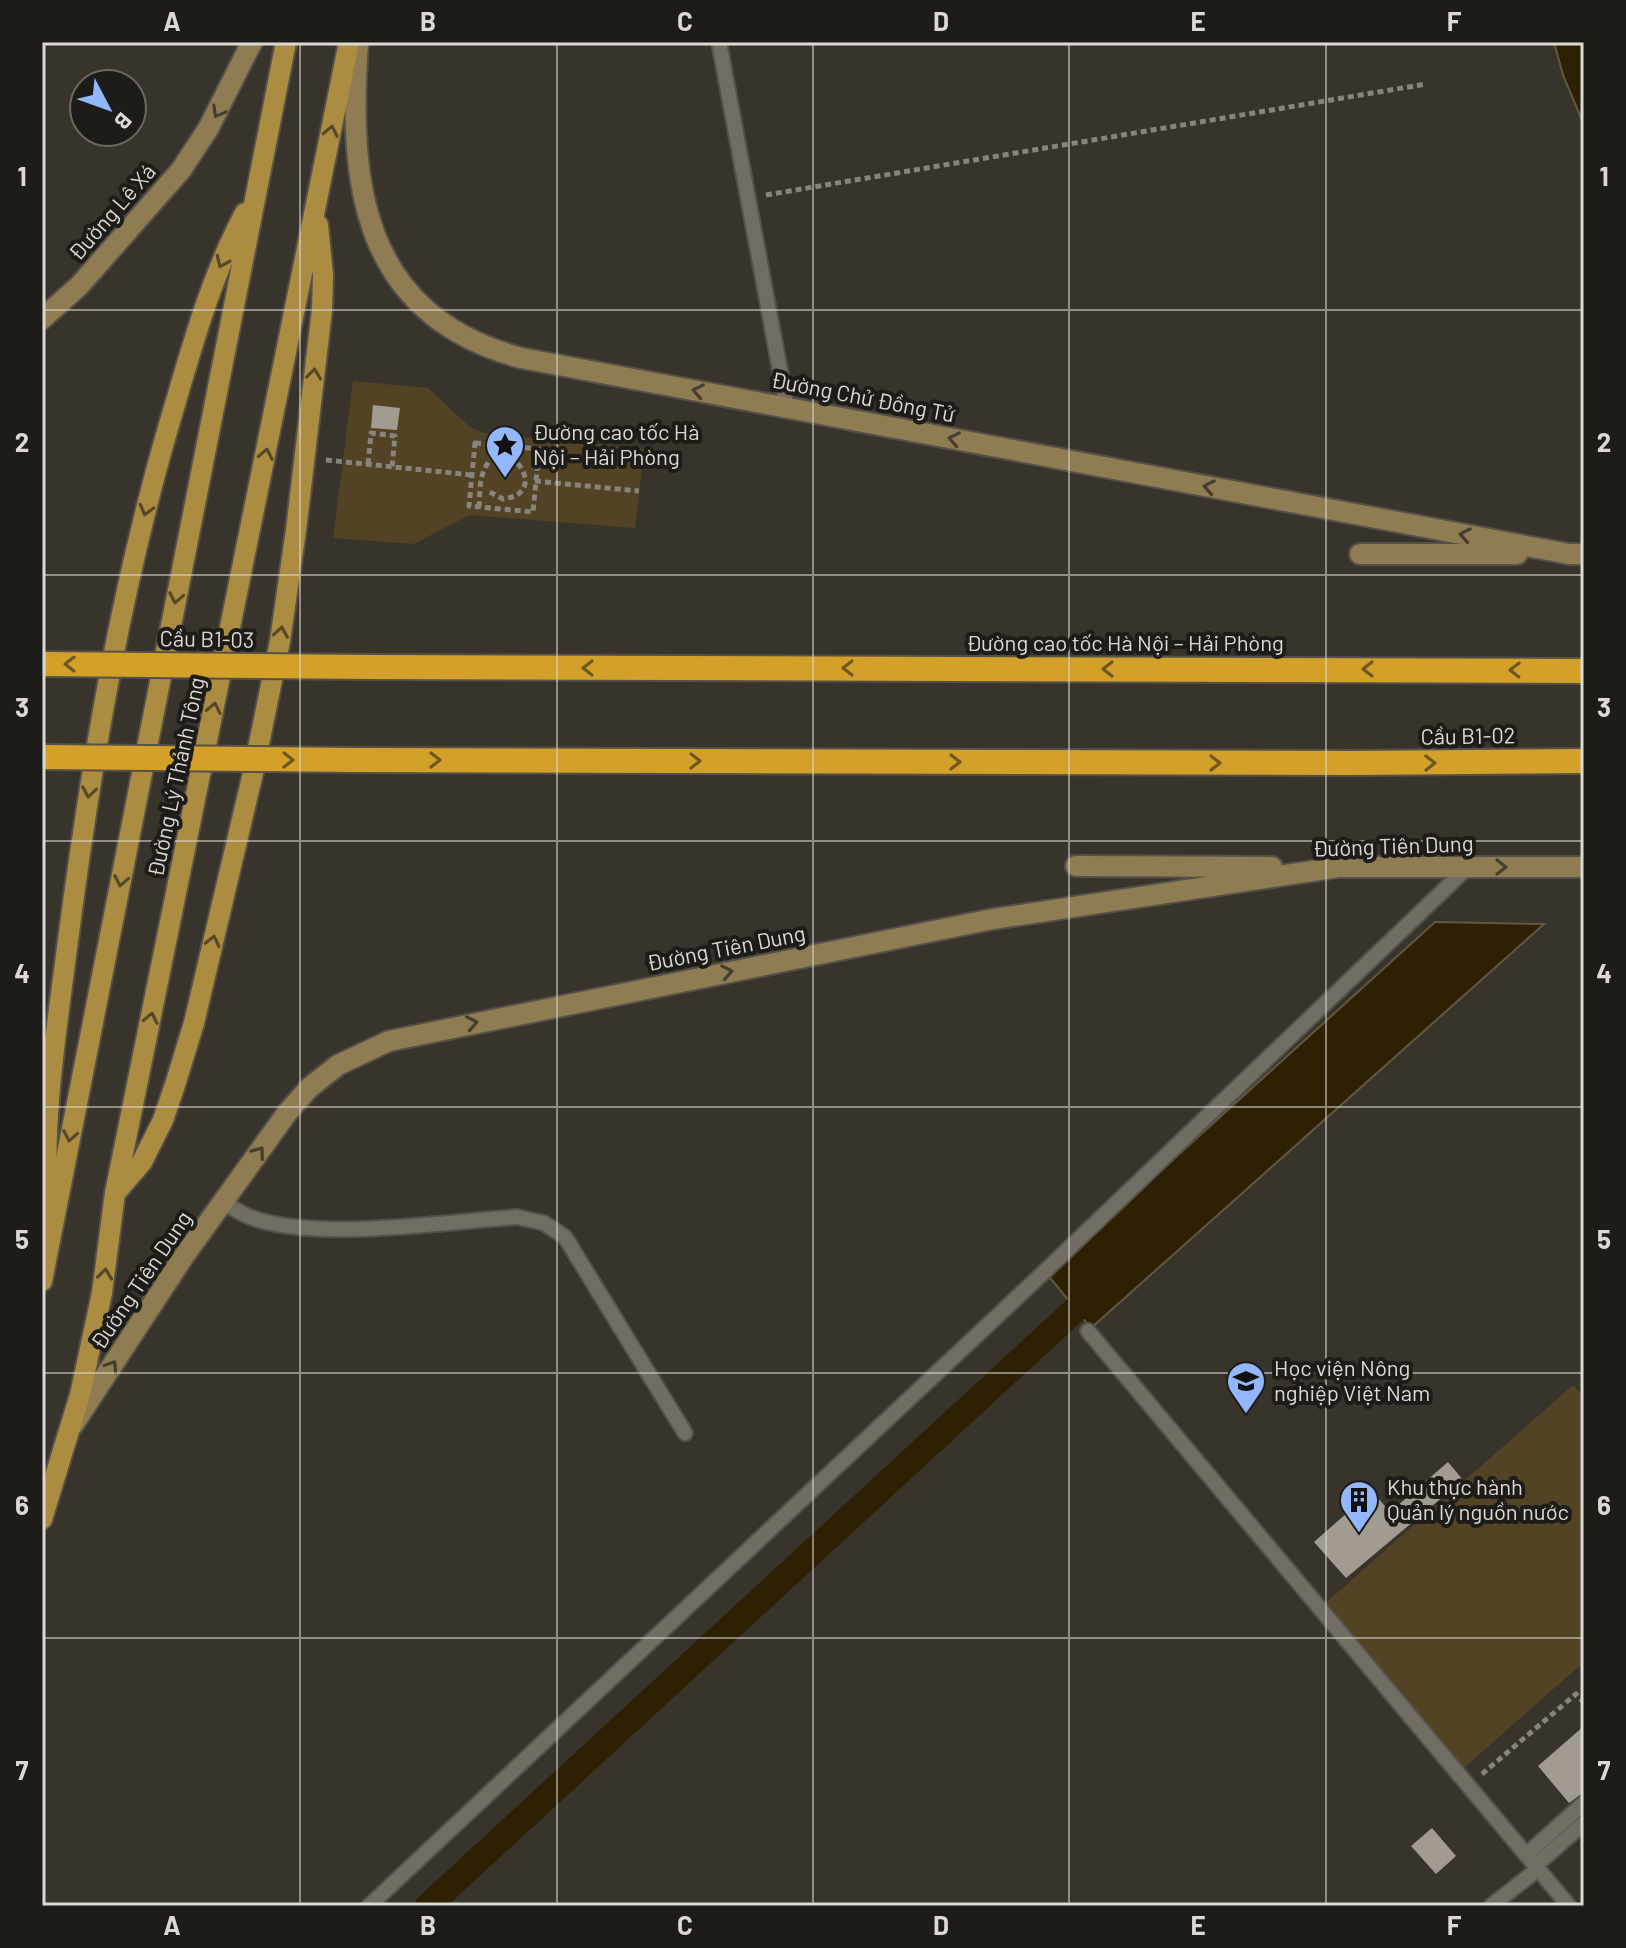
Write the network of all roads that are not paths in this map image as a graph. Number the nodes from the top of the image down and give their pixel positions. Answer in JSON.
{"nodes":[{"id":1,"x":252,"y":42,"type":"edge"},
{"id":2,"x":286,"y":42,"type":"edge"},
{"id":3,"x":349,"y":42,"type":"edge"},
{"id":4,"x":358,"y":42,"type":"edge"},
{"id":5,"x":719,"y":42,"type":"edge"},
{"id":6,"x":256,"y":192,"type":"junction"},
{"id":7,"x":316,"y":208,"type":"junction"},
{"id":8,"x":42,"y":319,"type":"edge"},
{"id":9,"x":787,"y":408,"type":"junction"},
{"id":10,"x":1360,"y":554,"type":"dead end"},
{"id":11,"x":1576,"y":554,"type":"edge"},
{"id":12,"x":42,"y":664,"type":"edge"},
{"id":13,"x":372,"y":667,"type":"joint"},
{"id":14,"x":1584,"y":671,"type":"edge"},
{"id":15,"x":42,"y":757,"type":"edge"},
{"id":16,"x":1584,"y":761,"type":"edge"},
{"id":17,"x":1076,"y":866,"type":"dead end"},
{"id":18,"x":1339,"y":867,"type":"junction"},
{"id":19,"x":1468,"y":867,"type":"junction"},
{"id":20,"x":1584,"y":867,"type":"edge"},
{"id":21,"x":115,"y":1193,"type":"junction"},
{"id":22,"x":223,"y":1202,"type":"junction"},
{"id":23,"x":53,"y":1227,"type":"junction"},
{"id":24,"x":42,"y":1281,"type":"edge"},
{"id":25,"x":1088,"y":1331,"type":"dead end"},
{"id":26,"x":69,"y":1432,"type":"junction"},
{"id":27,"x":685,"y":1433,"type":"dead end"},
{"id":28,"x":42,"y":1519,"type":"edge"},
{"id":29,"x":1584,"y":1803,"type":"edge"},
{"id":30,"x":1584,"y":1823,"type":"edge"},
{"id":31,"x":1533,"y":1863,"type":"junction"},
{"id":32,"x":369,"y":1906,"type":"edge"},
{"id":33,"x":1491,"y":1906,"type":"edge"},
{"id":34,"x":1569,"y":1906,"type":"edge"}],
"edges":[{"from":1,"to":8,"type":"main road","name":"Đường Lê Xá","one_way":true},
{"from":2,"to":6,"type":"main road","name":"Đường Lý Thánh Tông"},
{"from":7,"to":3,"type":"main road","name":"Đường Lý Thánh Tông","one_way":true},
{"from":9,"to":4,"type":"main road","name":"Đường Chử Đồng Tử","one_way":true},
{"from":5,"to":9,"type":"lane"},
{"from":6,"to":23,"type":"main road","name":"Đường Lý Thánh Tông","one_way":true},
{"from":6,"to":23,"type":"main road","one_way":true},
{"from":21,"to":7,"type":"main road","name":"Đường Lý Thánh Tông","one_way":true},
{"from":21,"to":7,"type":"main road","one_way":true},
{"from":11,"to":9,"type":"main road","name":"Đường Chử Đồng Tử","one_way":true},
{"from":10,"to":11,"type":"main road"},
{"from":13,"to":12,"type":"highway","name":"Cầu B1-03","one_way":true,"bridge":true},
{"from":14,"to":13,"type":"highway","name":"Đường cao tốc Hà Nội – Hải Phòng","one_way":true},
{"from":15,"to":16,"type":"highway","name":"Cầu B1-02","one_way":true,"bridge":true},
{"from":17,"to":18,"type":"main road"},
{"from":18,"to":19,"type":"main road","name":"Đường Tiên Dung"},
{"from":22,"to":18,"type":"main road","name":"Đường Tiên Dung","one_way":true},
{"from":19,"to":20,"type":"main road","name":"Đường Tiên Dung","one_way":true},
{"from":19,"to":32,"type":"lane"},
{"from":26,"to":21,"type":"main road","name":"Đường Lý Thánh Tông","one_way":true},
{"from":26,"to":22,"type":"main road","name":"Đường Tiên Dung","one_way":true},
{"from":22,"to":27,"type":"lane"},
{"from":23,"to":24,"type":"main road","name":"Đường Lý Thánh Tông"},
{"from":25,"to":31,"type":"lane"},
{"from":26,"to":28,"type":"main road","name":"Đường Lý Thánh Tông"},
{"from":29,"to":31,"type":"lane"},
{"from":30,"to":31,"type":"lane"},
{"from":31,"to":33,"type":"lane"},
{"from":31,"to":34,"type":"lane"}]}
